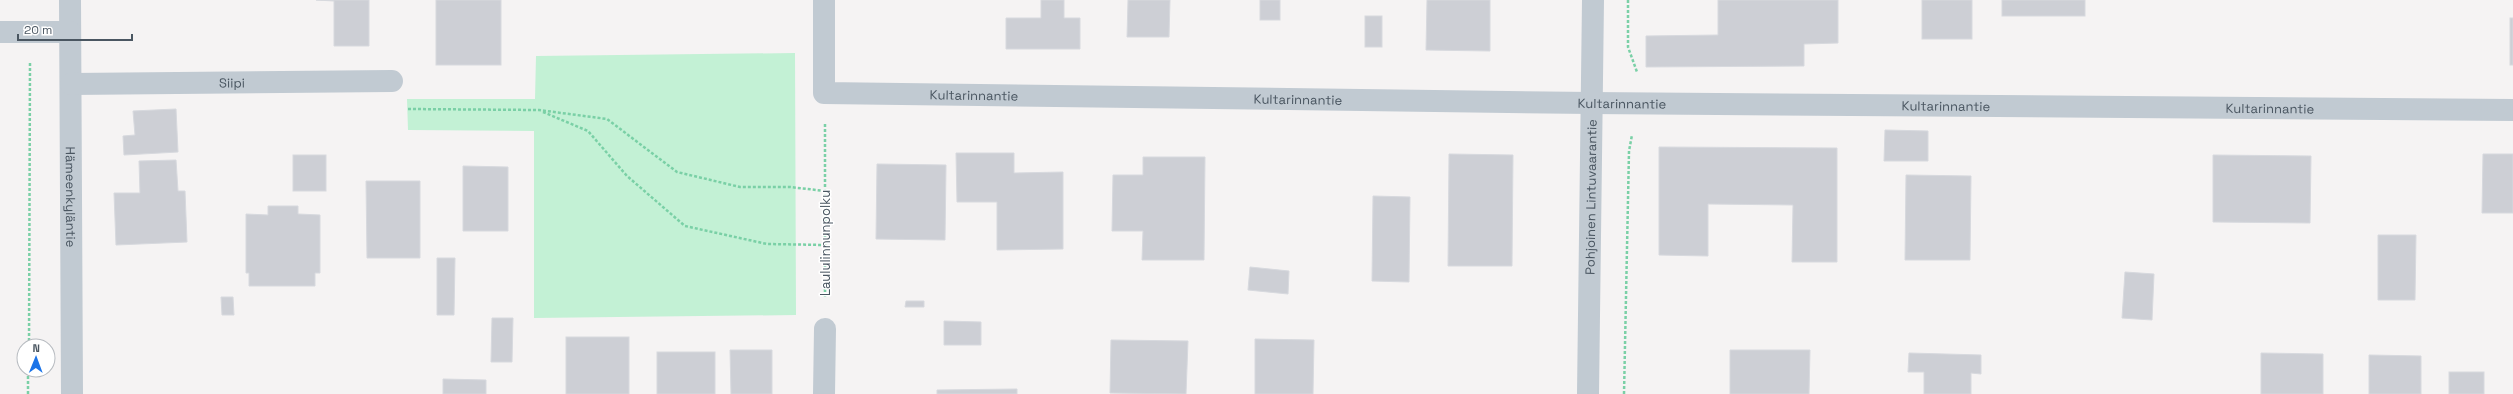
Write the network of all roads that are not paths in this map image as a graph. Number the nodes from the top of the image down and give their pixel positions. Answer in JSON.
{"nodes":[{"id":1,"x":70,"y":0,"type":"edge"},
{"id":2,"x":824,"y":0,"type":"edge"},
{"id":3,"x":1592,"y":0,"type":"edge"},
{"id":4,"x":0,"y":32,"type":"edge"},
{"id":5,"x":70,"y":32,"type":"junction"},
{"id":6,"x":392,"y":81,"type":"dead end"},
{"id":7,"x":71,"y":84,"type":"junction"},
{"id":8,"x":1591,"y":103,"type":"junction"},
{"id":9,"x":2513,"y":110,"type":"edge"},
{"id":10,"x":825,"y":329,"type":"road end"},
{"id":11,"x":72,"y":394,"type":"edge"},
{"id":12,"x":824,"y":394,"type":"edge"},
{"id":13,"x":1588,"y":394,"type":"edge"}],
"edges":[{"from":1,"to":5,"type":"street","name":"Hämeenkyläntie"},
{"from":2,"to":8,"type":"street","name":"Kultarinnantie"},
{"from":3,"to":8,"type":"street","name":"Pohjoinen Lintuvaarantie"},
{"from":4,"to":5,"type":"street"},
{"from":5,"to":7,"type":"street","name":"Hämeenkyläntie"},
{"from":6,"to":7,"type":"street","name":"Siipi"},
{"from":7,"to":11,"type":"street","name":"Hämeenkyläntie"},
{"from":8,"to":9,"type":"street","name":"Kultarinnantie"},
{"from":8,"to":13,"type":"street","name":"Pohjoinen Lintuvaarantie"},
{"from":10,"to":12,"type":"street"}]}
